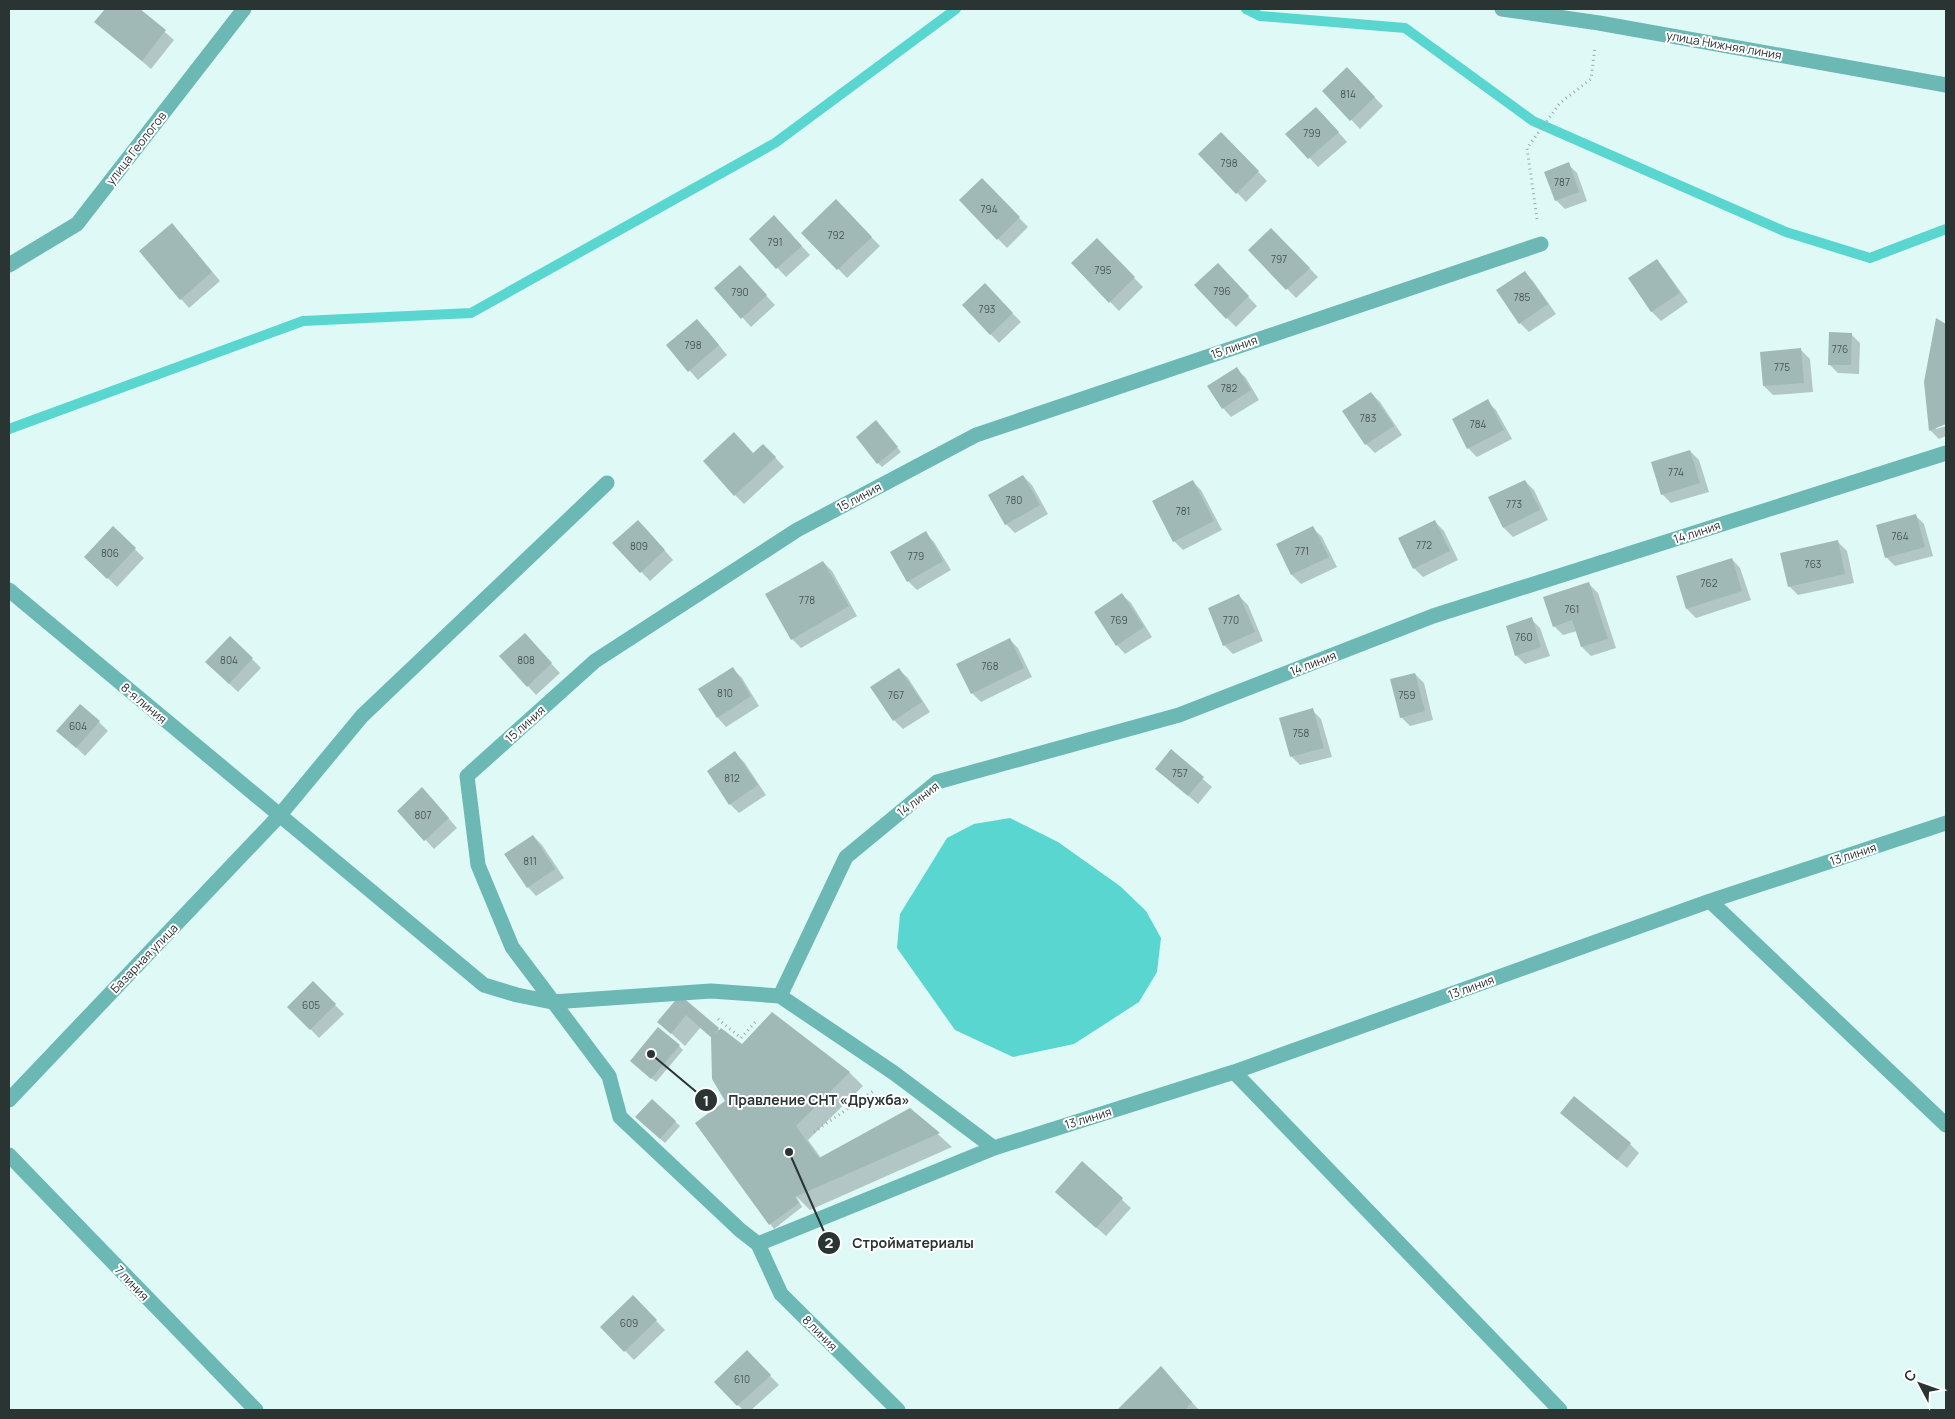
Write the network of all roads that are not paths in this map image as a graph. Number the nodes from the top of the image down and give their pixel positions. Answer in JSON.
{"nodes":[{"id":1,"x":244,"y":9,"type":"edge"},
{"id":2,"x":1502,"y":9,"type":"edge"},
{"id":3,"x":1946,"y":85,"type":"edge"},
{"id":4,"x":1541,"y":244,"type":"dead end"},
{"id":5,"x":9,"y":265,"type":"edge"},
{"id":6,"x":1946,"y":453,"type":"edge"},
{"id":7,"x":607,"y":483,"type":"dead end"},
{"id":8,"x":9,"y":590,"type":"edge"},
{"id":9,"x":280,"y":816,"type":"junction"},
{"id":10,"x":1946,"y":824,"type":"edge"},
{"id":11,"x":1710,"y":901,"type":"junction"},
{"id":12,"x":780,"y":996,"type":"junction"},
{"id":13,"x":552,"y":1002,"type":"junction"},
{"id":14,"x":1234,"y":1072,"type":"junction"},
{"id":15,"x":9,"y":1100,"type":"edge"},
{"id":16,"x":1946,"y":1125,"type":"edge"},
{"id":17,"x":994,"y":1148,"type":"junction"},
{"id":18,"x":9,"y":1155,"type":"edge"},
{"id":19,"x":758,"y":1244,"type":"junction"},
{"id":20,"x":256,"y":1410,"type":"edge"},
{"id":21,"x":898,"y":1410,"type":"edge"},
{"id":22,"x":1560,"y":1410,"type":"edge"}],
"edges":[{"from":1,"to":5,"type":"street","name":"улица Геологов"},
{"from":2,"to":3,"type":"street","name":"улица Нижняя линия"},
{"from":4,"to":13,"type":"street","name":"15 линия"},
{"from":6,"to":12,"type":"street","name":"14 линия"},
{"from":7,"to":9,"type":"street","name":"Базарная улица"},
{"from":8,"to":9,"type":"street","name":"8-я линия"},
{"from":9,"to":13,"type":"street","name":"8-я линия"},
{"from":9,"to":15,"type":"street","name":"Базарная улица"},
{"from":10,"to":11,"type":"street","name":"13 линия"},
{"from":11,"to":14,"type":"street","name":"13 линия"},
{"from":11,"to":16,"type":"street"},
{"from":12,"to":13,"type":"street","name":"8-я линия"},
{"from":12,"to":17,"type":"street"},
{"from":13,"to":19,"type":"street"},
{"from":14,"to":17,"type":"street","name":"13 линия"},
{"from":14,"to":22,"type":"street"},
{"from":17,"to":19,"type":"street","name":"13 линия"},
{"from":18,"to":20,"type":"street","name":"7 линия"},
{"from":19,"to":21,"type":"street","name":"8 линия"}]}
